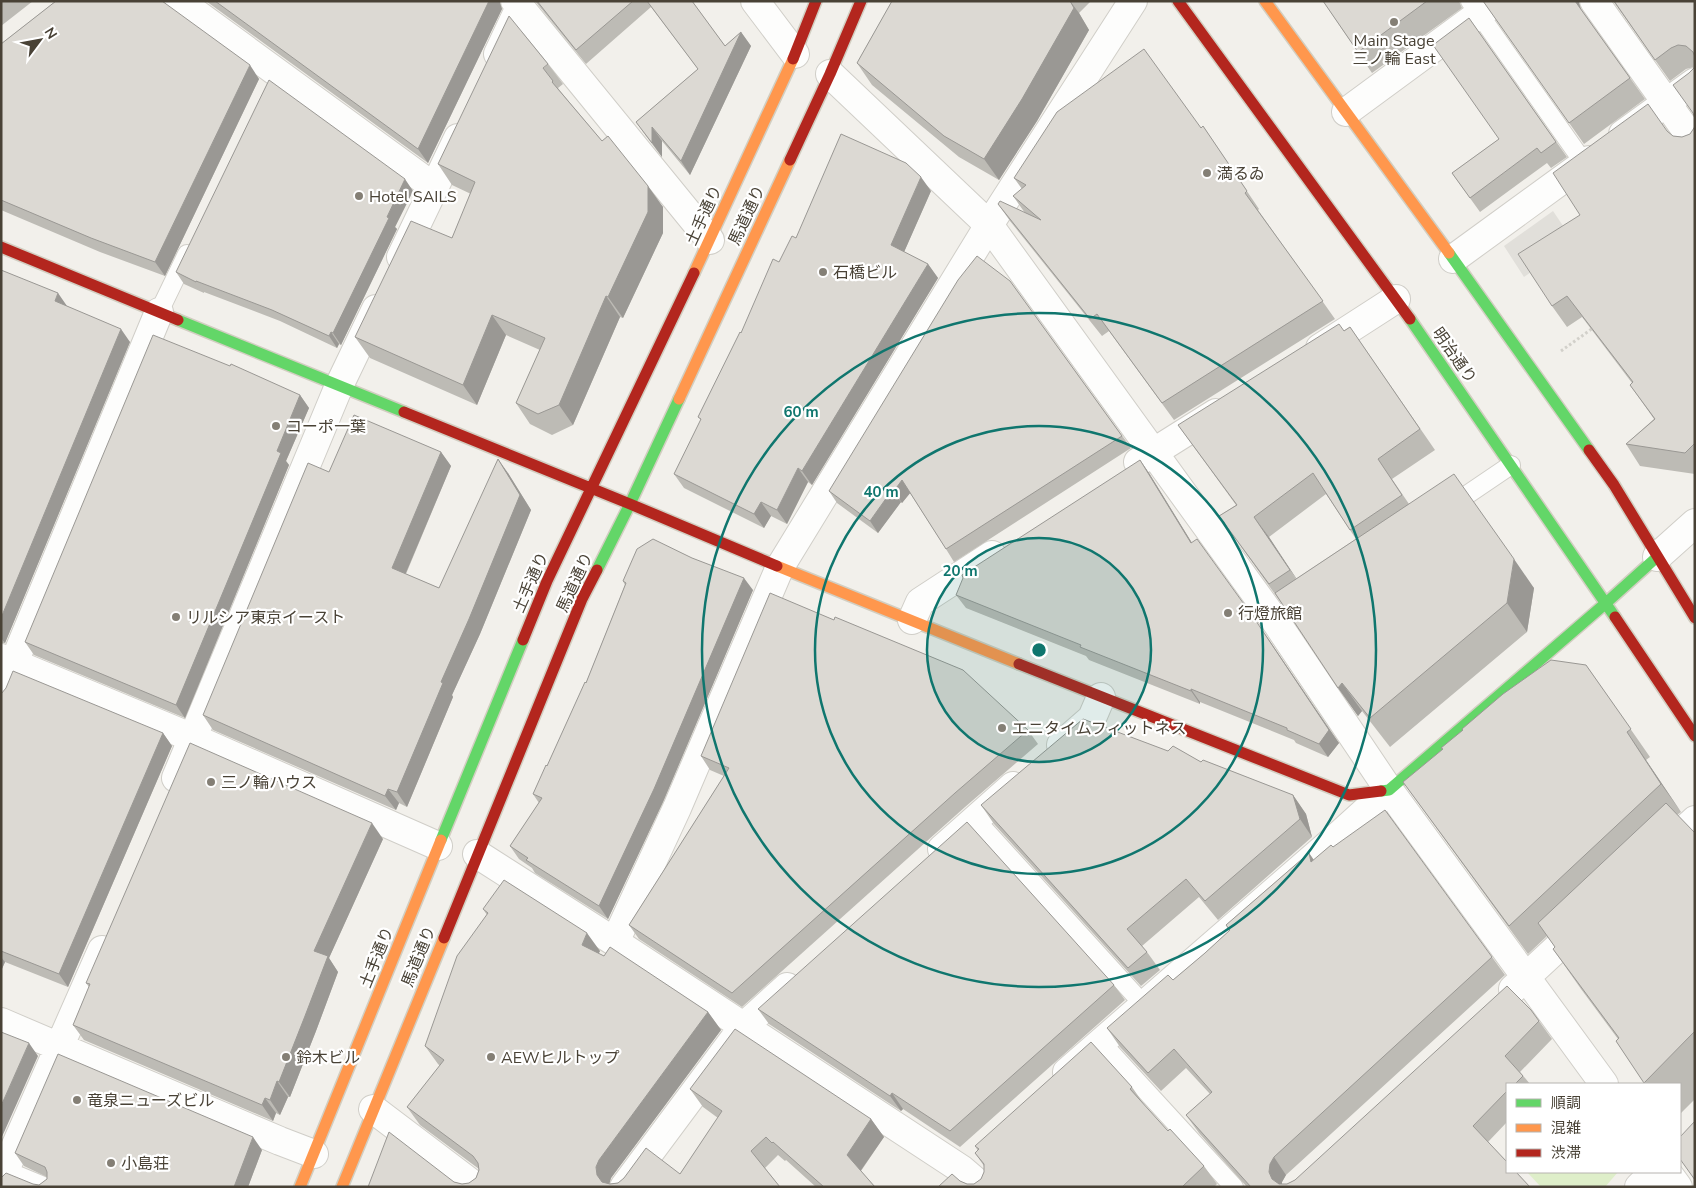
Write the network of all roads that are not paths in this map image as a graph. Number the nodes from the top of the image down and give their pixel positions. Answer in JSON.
{"nodes":[{"id":1,"x":180,"y":1,"type":"edge"},
{"id":2,"x":755,"y":1,"type":"edge"},
{"id":3,"x":816,"y":1,"type":"edge"},
{"id":4,"x":861,"y":1,"type":"edge"},
{"id":5,"x":1133,"y":1,"type":"edge"},
{"id":6,"x":1178,"y":1,"type":"edge"},
{"id":7,"x":1265,"y":1,"type":"edge"},
{"id":8,"x":1594,"y":1,"type":"edge"},
{"id":9,"x":517,"y":4,"type":"edge"},
{"id":10,"x":1482,"y":6,"type":"edge"},
{"id":11,"x":795,"y":54,"type":"junction"},
{"id":12,"x":830,"y":74,"type":"junction"},
{"id":13,"x":486,"y":79,"type":"edge"},
{"id":14,"x":1695,"y":82,"type":"edge"},
{"id":15,"x":1666,"y":103,"type":"junction"},
{"id":16,"x":1346,"y":112,"type":"junction"},
{"id":17,"x":469,"y":115,"type":"edge"},
{"id":18,"x":1695,"y":143,"type":"edge"},
{"id":19,"x":1584,"y":163,"type":"junction"},
{"id":20,"x":434,"y":187,"type":"junction"},
{"id":21,"x":989,"y":224,"type":"junction"},
{"id":22,"x":195,"y":238,"type":"edge"},
{"id":23,"x":710,"y":240,"type":"junction"},
{"id":24,"x":1,"y":247,"type":"edge"},
{"id":25,"x":1453,"y":259,"type":"junction"},
{"id":26,"x":1396,"y":299,"type":"junction"},
{"id":27,"x":159,"y":312,"type":"junction"},
{"id":28,"x":1302,"y":359,"type":"edge"},
{"id":29,"x":339,"y":386,"type":"junction"},
{"id":30,"x":1236,"y":400,"type":"edge"},
{"id":31,"x":1153,"y":452,"type":"junction"},
{"id":32,"x":1511,"y":465,"type":"junction"},
{"id":33,"x":1120,"y":473,"type":"edge"},
{"id":34,"x":591,"y":488,"type":"junction"},
{"id":35,"x":630,"y":504,"type":"junction"},
{"id":36,"x":1438,"y":515,"type":"edge"},
{"id":37,"x":1695,"y":523,"type":"edge"},
{"id":38,"x":1012,"y":543,"type":"edge"},
{"id":39,"x":1657,"y":557,"type":"junction"},
{"id":40,"x":780,"y":567,"type":"junction"},
{"id":41,"x":1606,"y":603,"type":"junction"},
{"id":42,"x":1695,"y":618,"type":"edge"},
{"id":43,"x":912,"y":620,"type":"junction"},
{"id":44,"x":8,"y":661,"type":"edge"},
{"id":45,"x":1,"y":694,"type":"edge"},
{"id":46,"x":1101,"y":697,"type":"junction"},
{"id":47,"x":1695,"y":736,"type":"edge"},
{"id":48,"x":193,"y":738,"type":"junction"},
{"id":49,"x":1389,"y":790,"type":"junction"},
{"id":50,"x":166,"y":802,"type":"edge"},
{"id":51,"x":975,"y":820,"type":"junction"},
{"id":52,"x":1695,"y":820,"type":"edge"},
{"id":53,"x":438,"y":846,"type":"junction"},
{"id":54,"x":477,"y":854,"type":"junction"},
{"id":55,"x":923,"y":866,"type":"edge"},
{"id":56,"x":1645,"y":867,"type":"edge"},
{"id":57,"x":1602,"y":907,"type":"edge"},
{"id":58,"x":111,"y":929,"type":"edge"},
{"id":59,"x":615,"y":942,"type":"junction"},
{"id":60,"x":805,"y":971,"type":"edge"},
{"id":61,"x":1527,"y":977,"type":"junction"},
{"id":62,"x":1498,"y":1003,"type":"edge"},
{"id":63,"x":1144,"y":1004,"type":"junction"},
{"id":64,"x":1,"y":1022,"type":"edge"},
{"id":65,"x":743,"y":1027,"type":"junction"},
{"id":66,"x":1101,"y":1042,"type":"junction"},
{"id":67,"x":60,"y":1047,"type":"junction"},
{"id":68,"x":1603,"y":1083,"type":"edge"},
{"id":69,"x":1049,"y":1089,"type":"edge"},
{"id":70,"x":373,"y":1109,"type":"junction"},
{"id":71,"x":314,"y":1154,"type":"junction"},
{"id":72,"x":969,"y":1162,"type":"junction"},
{"id":73,"x":1653,"y":1173,"type":"edge"},
{"id":74,"x":1668,"y":1173,"type":"edge"},
{"id":75,"x":3,"y":1174,"type":"edge"},
{"id":76,"x":46,"y":1187,"type":"edge"},
{"id":77,"x":300,"y":1187,"type":"edge"},
{"id":78,"x":342,"y":1187,"type":"edge"},
{"id":79,"x":476,"y":1187,"type":"edge"},
{"id":80,"x":624,"y":1187,"type":"edge"},
{"id":81,"x":939,"y":1187,"type":"edge"},
{"id":82,"x":982,"y":1187,"type":"edge"},
{"id":83,"x":1234,"y":1187,"type":"edge"},
{"id":84,"x":1639,"y":1187,"type":"edge"},
{"id":85,"x":1678,"y":1187,"type":"edge"}],
"edges":[{"from":1,"to":20,"type":"street"},
{"from":2,"to":11,"type":"street"},
{"from":3,"to":11,"type":"street","name":"土手通り"},
{"from":4,"to":12,"type":"street","name":"馬道通り"},
{"from":5,"to":21,"type":"street"},
{"from":6,"to":26,"type":"street","name":"明治通り"},
{"from":7,"to":16,"type":"street"},
{"from":8,"to":15,"type":"street"},
{"from":9,"to":13,"type":"street"},
{"from":9,"to":23,"type":"street"},
{"from":10,"to":16,"type":"street"},
{"from":10,"to":19,"type":"lane"},
{"from":11,"to":23,"type":"street","name":"土手通り"},
{"from":12,"to":21,"type":"street"},
{"from":12,"to":35,"type":"street","name":"馬道通り"},
{"from":14,"to":15,"type":"street"},
{"from":15,"to":18,"type":"street"},
{"from":15,"to":19,"type":"street"},
{"from":16,"to":25,"type":"street"},
{"from":17,"to":20,"type":"street"},
{"from":19,"to":25,"type":"street"},
{"from":20,"to":29,"type":"street"},
{"from":21,"to":31,"type":"street"},
{"from":21,"to":40,"type":"street"},
{"from":22,"to":27,"type":"lane"},
{"from":23,"to":34,"type":"street","name":"土手通り"},
{"from":24,"to":27,"type":"street"},
{"from":25,"to":39,"type":"street"},
{"from":26,"to":28,"type":"street"},
{"from":26,"to":32,"type":"street","name":"明治通り"},
{"from":27,"to":29,"type":"street"},
{"from":27,"to":44,"type":"street"},
{"from":29,"to":34,"type":"street"},
{"from":29,"to":48,"type":"street"},
{"from":30,"to":31,"type":"street"},
{"from":31,"to":33,"type":"street"},
{"from":31,"to":49,"type":"street"},
{"from":32,"to":36,"type":"lane"},
{"from":32,"to":41,"type":"street","name":"明治通り"},
{"from":34,"to":35,"type":"street"},
{"from":34,"to":53,"type":"street","name":"土手通り"},
{"from":35,"to":40,"type":"street"},
{"from":35,"to":54,"type":"street","name":"馬道通り"},
{"from":37,"to":39,"type":"street"},
{"from":38,"to":43,"type":"street"},
{"from":39,"to":41,"type":"street"},
{"from":39,"to":42,"type":"street"},
{"from":40,"to":43,"type":"street"},
{"from":40,"to":59,"type":"street"},
{"from":41,"to":47,"type":"street","name":"明治通り"},
{"from":41,"to":49,"type":"street"},
{"from":43,"to":46,"type":"street"},
{"from":44,"to":45,"type":"street"},
{"from":44,"to":48,"type":"street"},
{"from":46,"to":49,"type":"street"},
{"from":46,"to":51,"type":"street"},
{"from":48,"to":50,"type":"street"},
{"from":48,"to":53,"type":"street"},
{"from":49,"to":61,"type":"street"},
{"from":49,"to":63,"type":"street"},
{"from":51,"to":55,"type":"street"},
{"from":51,"to":63,"type":"lane"},
{"from":52,"to":56,"type":"street"},
{"from":53,"to":71,"type":"street","name":"土手通り"},
{"from":54,"to":59,"type":"street"},
{"from":54,"to":70,"type":"street","name":"馬道通り"},
{"from":57,"to":61,"type":"street"},
{"from":58,"to":67,"type":"street"},
{"from":59,"to":65,"type":"street"},
{"from":60,"to":65,"type":"street"},
{"from":61,"to":62,"type":"street"},
{"from":61,"to":68,"type":"street"},
{"from":63,"to":66,"type":"street"},
{"from":64,"to":67,"type":"street"},
{"from":65,"to":72,"type":"street"},
{"from":65,"to":80,"type":"street"},
{"from":66,"to":69,"type":"street"},
{"from":66,"to":83,"type":"lane"},
{"from":67,"to":71,"type":"street"},
{"from":67,"to":75,"type":"street"},
{"from":70,"to":78,"type":"street","name":"馬道通り"},
{"from":70,"to":79,"type":"street"},
{"from":71,"to":77,"type":"street","name":"土手通り"},
{"from":72,"to":81,"type":"street"},
{"from":72,"to":82,"type":"street"},
{"from":73,"to":84,"type":"street"},
{"from":74,"to":85,"type":"street"},
{"from":75,"to":76,"type":"lane"}]}
